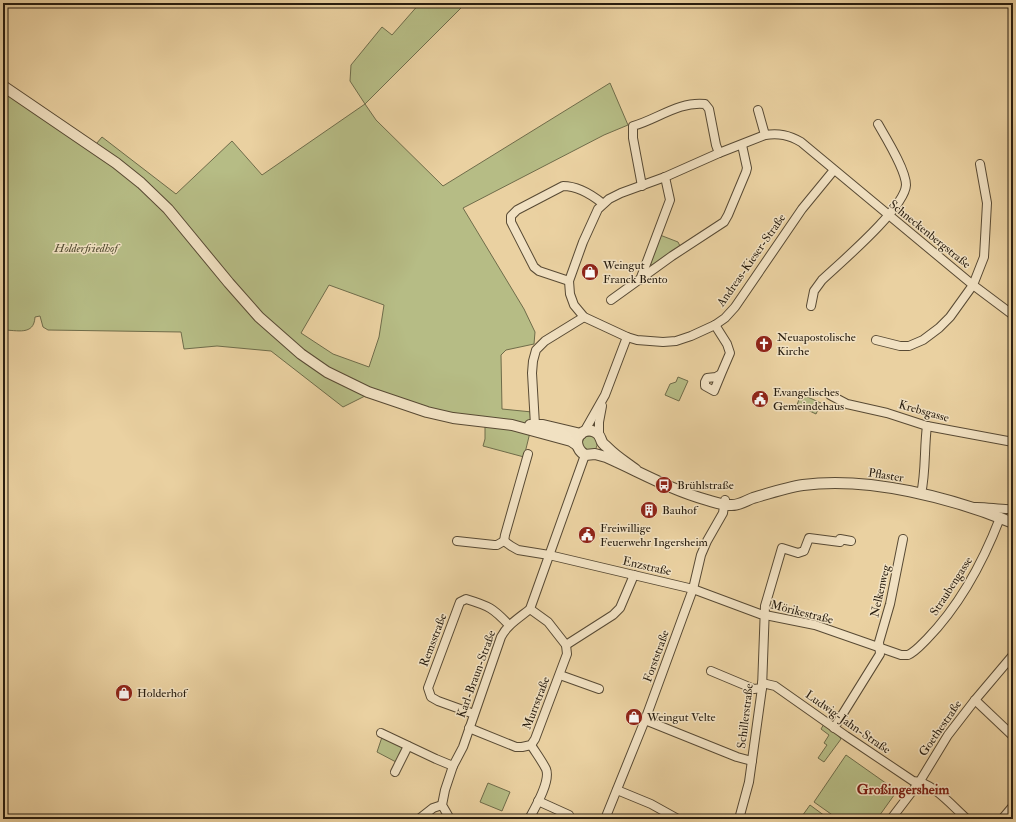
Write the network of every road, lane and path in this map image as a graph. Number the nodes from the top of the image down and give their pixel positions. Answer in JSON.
{"nodes":[{"id":1,"x":3,"y":86,"type":"edge"},
{"id":2,"x":758,"y":110,"type":"dead end"},
{"id":3,"x":878,"y":124,"type":"dead end"},
{"id":4,"x":765,"y":135,"type":"junction"},
{"id":5,"x":742,"y":145,"type":"junction"},
{"id":6,"x":719,"y":153,"type":"junction"},
{"id":7,"x":980,"y":164,"type":"dead end"},
{"id":8,"x":834,"y":170,"type":"junction"},
{"id":9,"x":665,"y":178,"type":"junction"},
{"id":10,"x":642,"y":186,"type":"junction"},
{"id":11,"x":602,"y":203,"type":"junction"},
{"id":12,"x":889,"y":216,"type":"junction"},
{"id":13,"x":569,"y":280,"type":"junction"},
{"id":14,"x":639,"y":281,"type":"junction"},
{"id":15,"x":974,"y":285,"type":"junction"},
{"id":16,"x":611,"y":300,"type":"dead end"},
{"id":17,"x":811,"y":306,"type":"dead end"},
{"id":18,"x":1013,"y":315,"type":"edge"},
{"id":19,"x":584,"y":316,"type":"junction"},
{"id":20,"x":715,"y":325,"type":"junction"},
{"id":21,"x":627,"y":338,"type":"junction"},
{"id":22,"x":876,"y":340,"type":"dead end"},
{"id":23,"x":721,"y":374,"type":"dead end"},
{"id":24,"x":830,"y":395,"type":"dead end"},
{"id":25,"x":605,"y":396,"type":"junction"},
{"id":26,"x":512,"y":425,"type":"junction"},
{"id":27,"x":535,"y":425,"type":"junction"},
{"id":28,"x":927,"y":426,"type":"junction"},
{"id":29,"x":583,"y":433,"type":"junction"},
{"id":30,"x":600,"y":438,"type":"junction"},
{"id":31,"x":1013,"y":442,"type":"edge"},
{"id":32,"x":577,"y":445,"type":"junction"},
{"id":33,"x":528,"y":454,"type":"dead end"},
{"id":34,"x":590,"y":454,"type":"junction"},
{"id":35,"x":636,"y":470,"type":"junction"},
{"id":36,"x":921,"y":494,"type":"junction"},
{"id":37,"x":725,"y":502,"type":"junction"},
{"id":38,"x":971,"y":508,"type":"junction"},
{"id":39,"x":1013,"y":509,"type":"edge"},
{"id":40,"x":1000,"y":518,"type":"junction"},
{"id":41,"x":1013,"y":524,"type":"edge"},
{"id":42,"x":903,"y":539,"type":"dead end"},
{"id":43,"x":851,"y":540,"type":"dead end"},
{"id":44,"x":457,"y":541,"type":"dead end"},
{"id":45,"x":504,"y":541,"type":"junction"},
{"id":46,"x":549,"y":555,"type":"junction"},
{"id":47,"x":634,"y":575,"type":"junction"},
{"id":48,"x":692,"y":589,"type":"junction"},
{"id":49,"x":530,"y":609,"type":"junction"},
{"id":50,"x":764,"y":615,"type":"junction"},
{"id":51,"x":509,"y":625,"type":"junction"},
{"id":52,"x":566,"y":644,"type":"junction"},
{"id":53,"x":880,"y":648,"type":"junction"},
{"id":54,"x":908,"y":655,"type":"joint"},
{"id":55,"x":1013,"y":655,"type":"edge"},
{"id":56,"x":710,"y":671,"type":"dead end"},
{"id":57,"x":560,"y":675,"type":"junction"},
{"id":58,"x":762,"y":687,"type":"junction"},
{"id":59,"x":599,"y":689,"type":"dead end"},
{"id":60,"x":975,"y":700,"type":"junction"},
{"id":61,"x":474,"y":714,"type":"junction"},
{"id":62,"x":645,"y":720,"type":"junction"},
{"id":63,"x":469,"y":728,"type":"junction"},
{"id":64,"x":834,"y":728,"type":"junction"},
{"id":65,"x":381,"y":733,"type":"dead end"},
{"id":66,"x":1013,"y":736,"type":"edge"},
{"id":67,"x":531,"y":745,"type":"junction"},
{"id":68,"x":408,"y":746,"type":"junction"},
{"id":69,"x":752,"y":761,"type":"junction"},
{"id":70,"x":454,"y":766,"type":"junction"},
{"id":71,"x":395,"y":772,"type":"dead end"},
{"id":72,"x":920,"y":781,"type":"junction"},
{"id":73,"x":617,"y":790,"type":"junction"},
{"id":74,"x":538,"y":801,"type":"junction"},
{"id":75,"x":442,"y":805,"type":"junction"},
{"id":76,"x":1013,"y":806,"type":"edge"},
{"id":77,"x":569,"y":815,"type":"dead end"},
{"id":78,"x":419,"y":819,"type":"edge"},
{"id":79,"x":450,"y":819,"type":"edge"},
{"id":80,"x":529,"y":819,"type":"edge"},
{"id":81,"x":605,"y":819,"type":"edge"},
{"id":82,"x":678,"y":819,"type":"edge"},
{"id":83,"x":739,"y":819,"type":"edge"},
{"id":84,"x":892,"y":819,"type":"edge"},
{"id":85,"x":967,"y":819,"type":"edge"},
{"id":86,"x":1002,"y":819,"type":"edge"}],
"edges":[{"from":1,"to":26,"type":"street"},
{"from":2,"to":4,"type":"street"},
{"from":3,"to":12,"type":"street"},
{"from":4,"to":5,"type":"street"},
{"from":4,"to":8,"type":"street"},
{"from":5,"to":6,"type":"street"},
{"from":5,"to":14,"type":"street"},
{"from":6,"to":9,"type":"street"},
{"from":6,"to":10,"type":"street"},
{"from":7,"to":15,"type":"street"},
{"from":8,"to":12,"type":"street","name":"Schneckenbergstraße"},
{"from":8,"to":20,"type":"street","name":"Andreas-Kieser-Straße"},
{"from":9,"to":10,"type":"street"},
{"from":9,"to":14,"type":"street"},
{"from":10,"to":11,"type":"street"},
{"from":11,"to":13,"type":"street","name":"Andreas-Kieser-Straße"},
{"from":11,"to":13,"type":"street"},
{"from":12,"to":15,"type":"street","name":"Schneckenbergstraße"},
{"from":12,"to":17,"type":"street"},
{"from":13,"to":19,"type":"street","name":"Andreas-Kieser-Straße"},
{"from":14,"to":16,"type":"street"},
{"from":15,"to":18,"type":"street","name":"Schneckenbergstraße"},
{"from":15,"to":22,"type":"street"},
{"from":19,"to":21,"type":"street","name":"Andreas-Kieser-Straße"},
{"from":19,"to":27,"type":"street"},
{"from":20,"to":21,"type":"street","name":"Andreas-Kieser-Straße"},
{"from":20,"to":23,"type":"street"},
{"from":21,"to":25,"type":"street"},
{"from":24,"to":28,"type":"street","name":"Krebsgasse"},
{"from":25,"to":29,"type":"street"},
{"from":25,"to":30,"type":"street"},
{"from":26,"to":27,"type":"street"},
{"from":26,"to":32,"type":"street"},
{"from":27,"to":29,"type":"street"},
{"from":28,"to":31,"type":"street","name":"Krebsgasse"},
{"from":28,"to":36,"type":"street"},
{"from":29,"to":30,"type":"street"},
{"from":29,"to":32,"type":"street"},
{"from":30,"to":34,"type":"street"},
{"from":30,"to":35,"type":"street"},
{"from":32,"to":34,"type":"street"},
{"from":33,"to":45,"type":"street"},
{"from":34,"to":35,"type":"street"},
{"from":34,"to":46,"type":"street"},
{"from":35,"to":37,"type":"street","name":"Pflaster"},
{"from":36,"to":37,"type":"street","name":"Pflaster"},
{"from":36,"to":38,"type":"street","name":"Pflaster"},
{"from":37,"to":48,"type":"street","name":"Forststraße"},
{"from":38,"to":39,"type":"street"},
{"from":38,"to":40,"type":"street","name":"Pflaster"},
{"from":40,"to":41,"type":"street","name":"Pflaster"},
{"from":40,"to":54,"type":"street","name":"Straubengasse"},
{"from":42,"to":53,"type":"street","name":"Nelkenweg"},
{"from":43,"to":50,"type":"street","name":"Schillerstraße"},
{"from":44,"to":45,"type":"street"},
{"from":45,"to":46,"type":"street","name":"Enzstraße"},
{"from":46,"to":47,"type":"street","name":"Enzstraße"},
{"from":46,"to":49,"type":"street"},
{"from":47,"to":48,"type":"street","name":"Enzstraße"},
{"from":47,"to":52,"type":"street"},
{"from":48,"to":50,"type":"street","name":"Mörikestraße"},
{"from":48,"to":62,"type":"street","name":"Forststraße"},
{"from":49,"to":51,"type":"street","name":"Karl-Braun-Straße"},
{"from":49,"to":52,"type":"street"},
{"from":50,"to":53,"type":"street","name":"Mörikestraße"},
{"from":50,"to":58,"type":"street","name":"Schillerstraße"},
{"from":51,"to":61,"type":"street","name":"Karl-Braun-Straße"},
{"from":51,"to":61,"type":"street","name":"Remsstraße"},
{"from":52,"to":57,"type":"street","name":"Murrstraße"},
{"from":53,"to":54,"type":"street","name":"Mörikestraße"},
{"from":53,"to":64,"type":"street","name":"Nelkenweg"},
{"from":55,"to":60,"type":"street","name":"Goethestraße"},
{"from":56,"to":58,"type":"street","name":"Ludwig-Jahn-Straße"},
{"from":57,"to":59,"type":"street","name":"Murrstraße"},
{"from":57,"to":67,"type":"street","name":"Murrstraße"},
{"from":58,"to":64,"type":"street","name":"Ludwig-Jahn-Straße"},
{"from":58,"to":69,"type":"street","name":"Schillerstraße"},
{"from":60,"to":66,"type":"street"},
{"from":60,"to":72,"type":"street","name":"Goethestraße"},
{"from":61,"to":63,"type":"street","name":"Karl-Braun-Straße"},
{"from":62,"to":69,"type":"street"},
{"from":62,"to":73,"type":"street","name":"Forststraße"},
{"from":63,"to":67,"type":"street","name":"Murrstraße"},
{"from":63,"to":70,"type":"street","name":"Karl-Braun-Straße"},
{"from":64,"to":72,"type":"street","name":"Ludwig-Jahn-Straße"},
{"from":65,"to":68,"type":"street"},
{"from":67,"to":74,"type":"street"},
{"from":68,"to":70,"type":"street"},
{"from":68,"to":71,"type":"street"},
{"from":69,"to":83,"type":"street","name":"Schillerstraße"},
{"from":70,"to":75,"type":"street","name":"Karl-Braun-Straße"},
{"from":72,"to":84,"type":"street","name":"Goethestraße"},
{"from":72,"to":85,"type":"street","name":"Ludwig-Jahn-Straße"},
{"from":73,"to":81,"type":"street","name":"Forststraße"},
{"from":73,"to":82,"type":"street"},
{"from":74,"to":77,"type":"street"},
{"from":74,"to":80,"type":"street"},
{"from":75,"to":78,"type":"street"},
{"from":75,"to":79,"type":"street"},
{"from":76,"to":86,"type":"street"}]}
